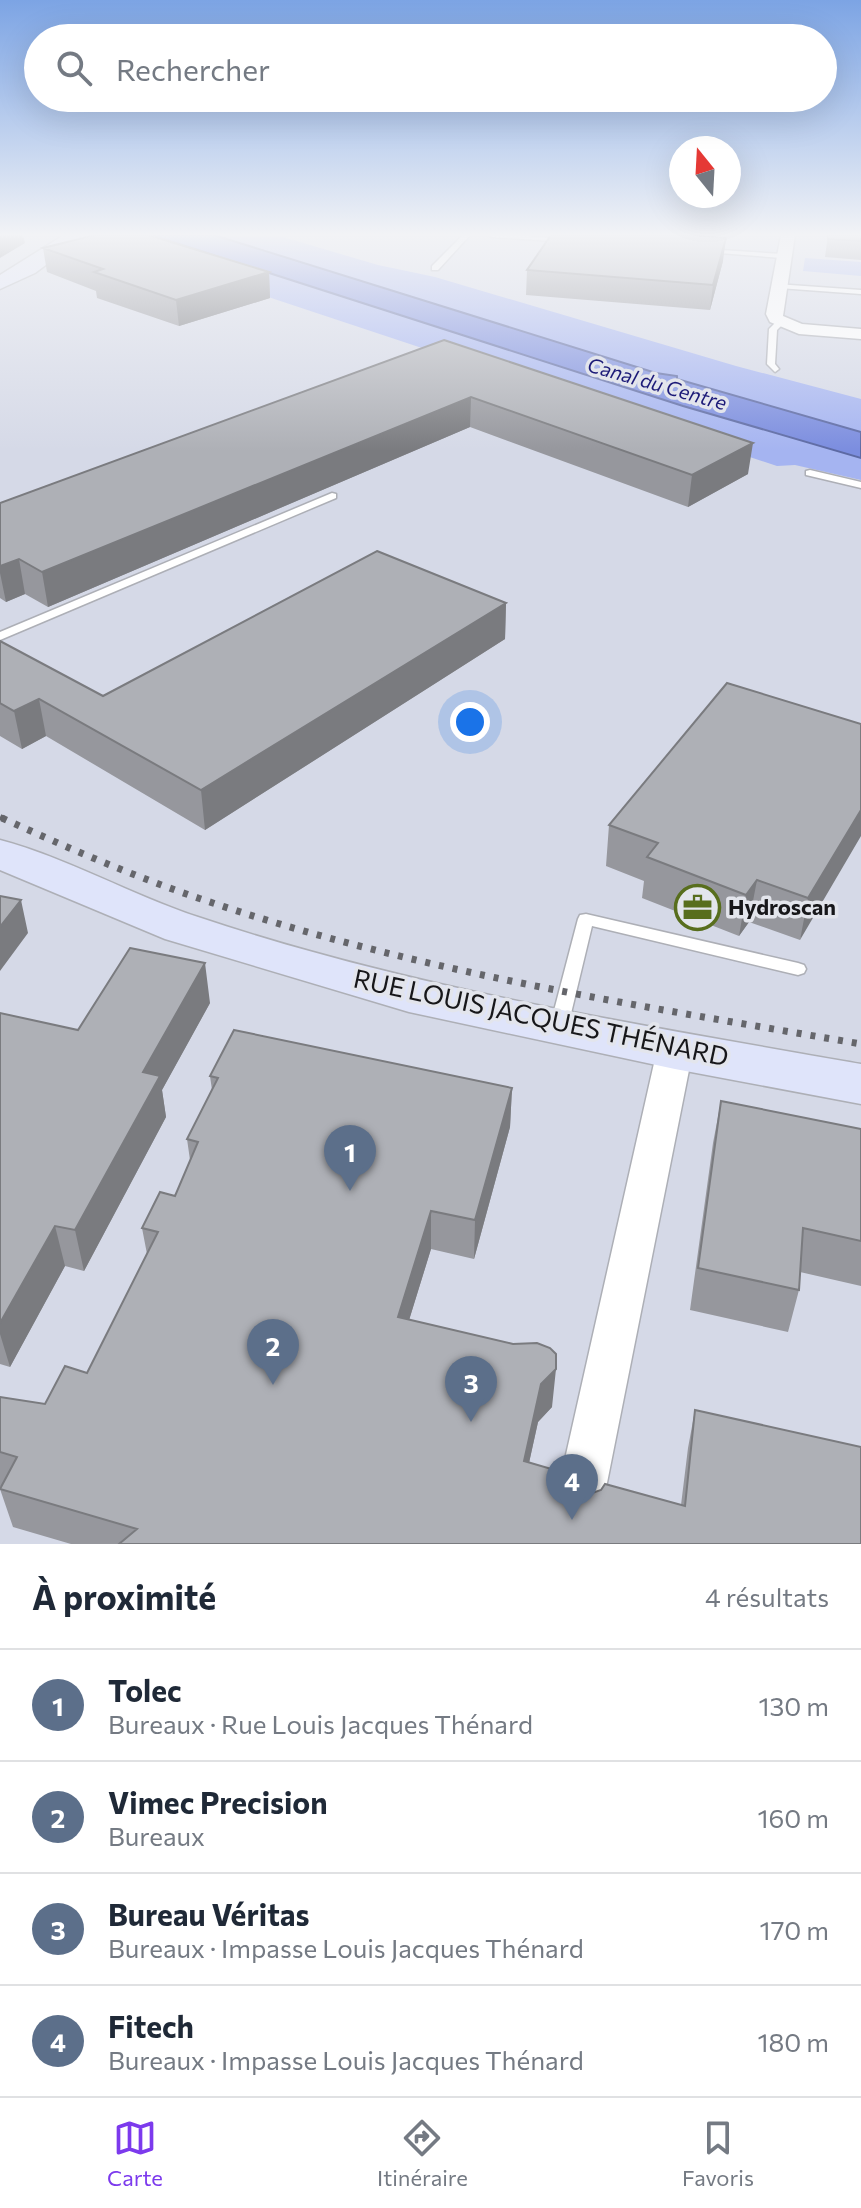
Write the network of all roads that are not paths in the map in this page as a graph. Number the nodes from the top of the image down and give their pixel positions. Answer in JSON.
{"nodes":[{"id":1,"x":775,"y":307,"type":"edge"},
{"id":2,"x":780,"y":323,"type":"junction"},
{"id":3,"x":861,"y":334,"type":"edge"},
{"id":4,"x":775,"y":369,"type":"dead end"},
{"id":5,"x":810,"y":473,"type":"dead end"},
{"id":6,"x":861,"y":485,"type":"edge"},
{"id":7,"x":332,"y":496,"type":"dead end"},
{"id":8,"x":0,"y":636,"type":"edge"},
{"id":9,"x":4,"y":862,"type":"edge"},
{"id":10,"x":798,"y":969,"type":"dead end"},
{"id":11,"x":559,"y":1026,"type":"junction"},
{"id":12,"x":675,"y":1050,"type":"junction"},
{"id":13,"x":861,"y":1084,"type":"edge"},
{"id":14,"x":578,"y":1508,"type":"edge"}],
"edges":[{"from":1,"to":2,"type":"street"},
{"from":2,"to":3,"type":"street"},
{"from":2,"to":4,"type":"lane"},
{"from":5,"to":6,"type":"lane"},
{"from":7,"to":8,"type":"lane"},
{"from":9,"to":11,"type":"main road","name":"RUE LOUIS JACQUES THÉNARD"},
{"from":10,"to":11,"type":"lane"},
{"from":11,"to":12,"type":"main road","name":"RUE LOUIS JACQUES THÉNARD"},
{"from":12,"to":13,"type":"main road","name":"RUE LOUIS JACQUES THÉNARD"},
{"from":12,"to":14,"type":"street"}]}
